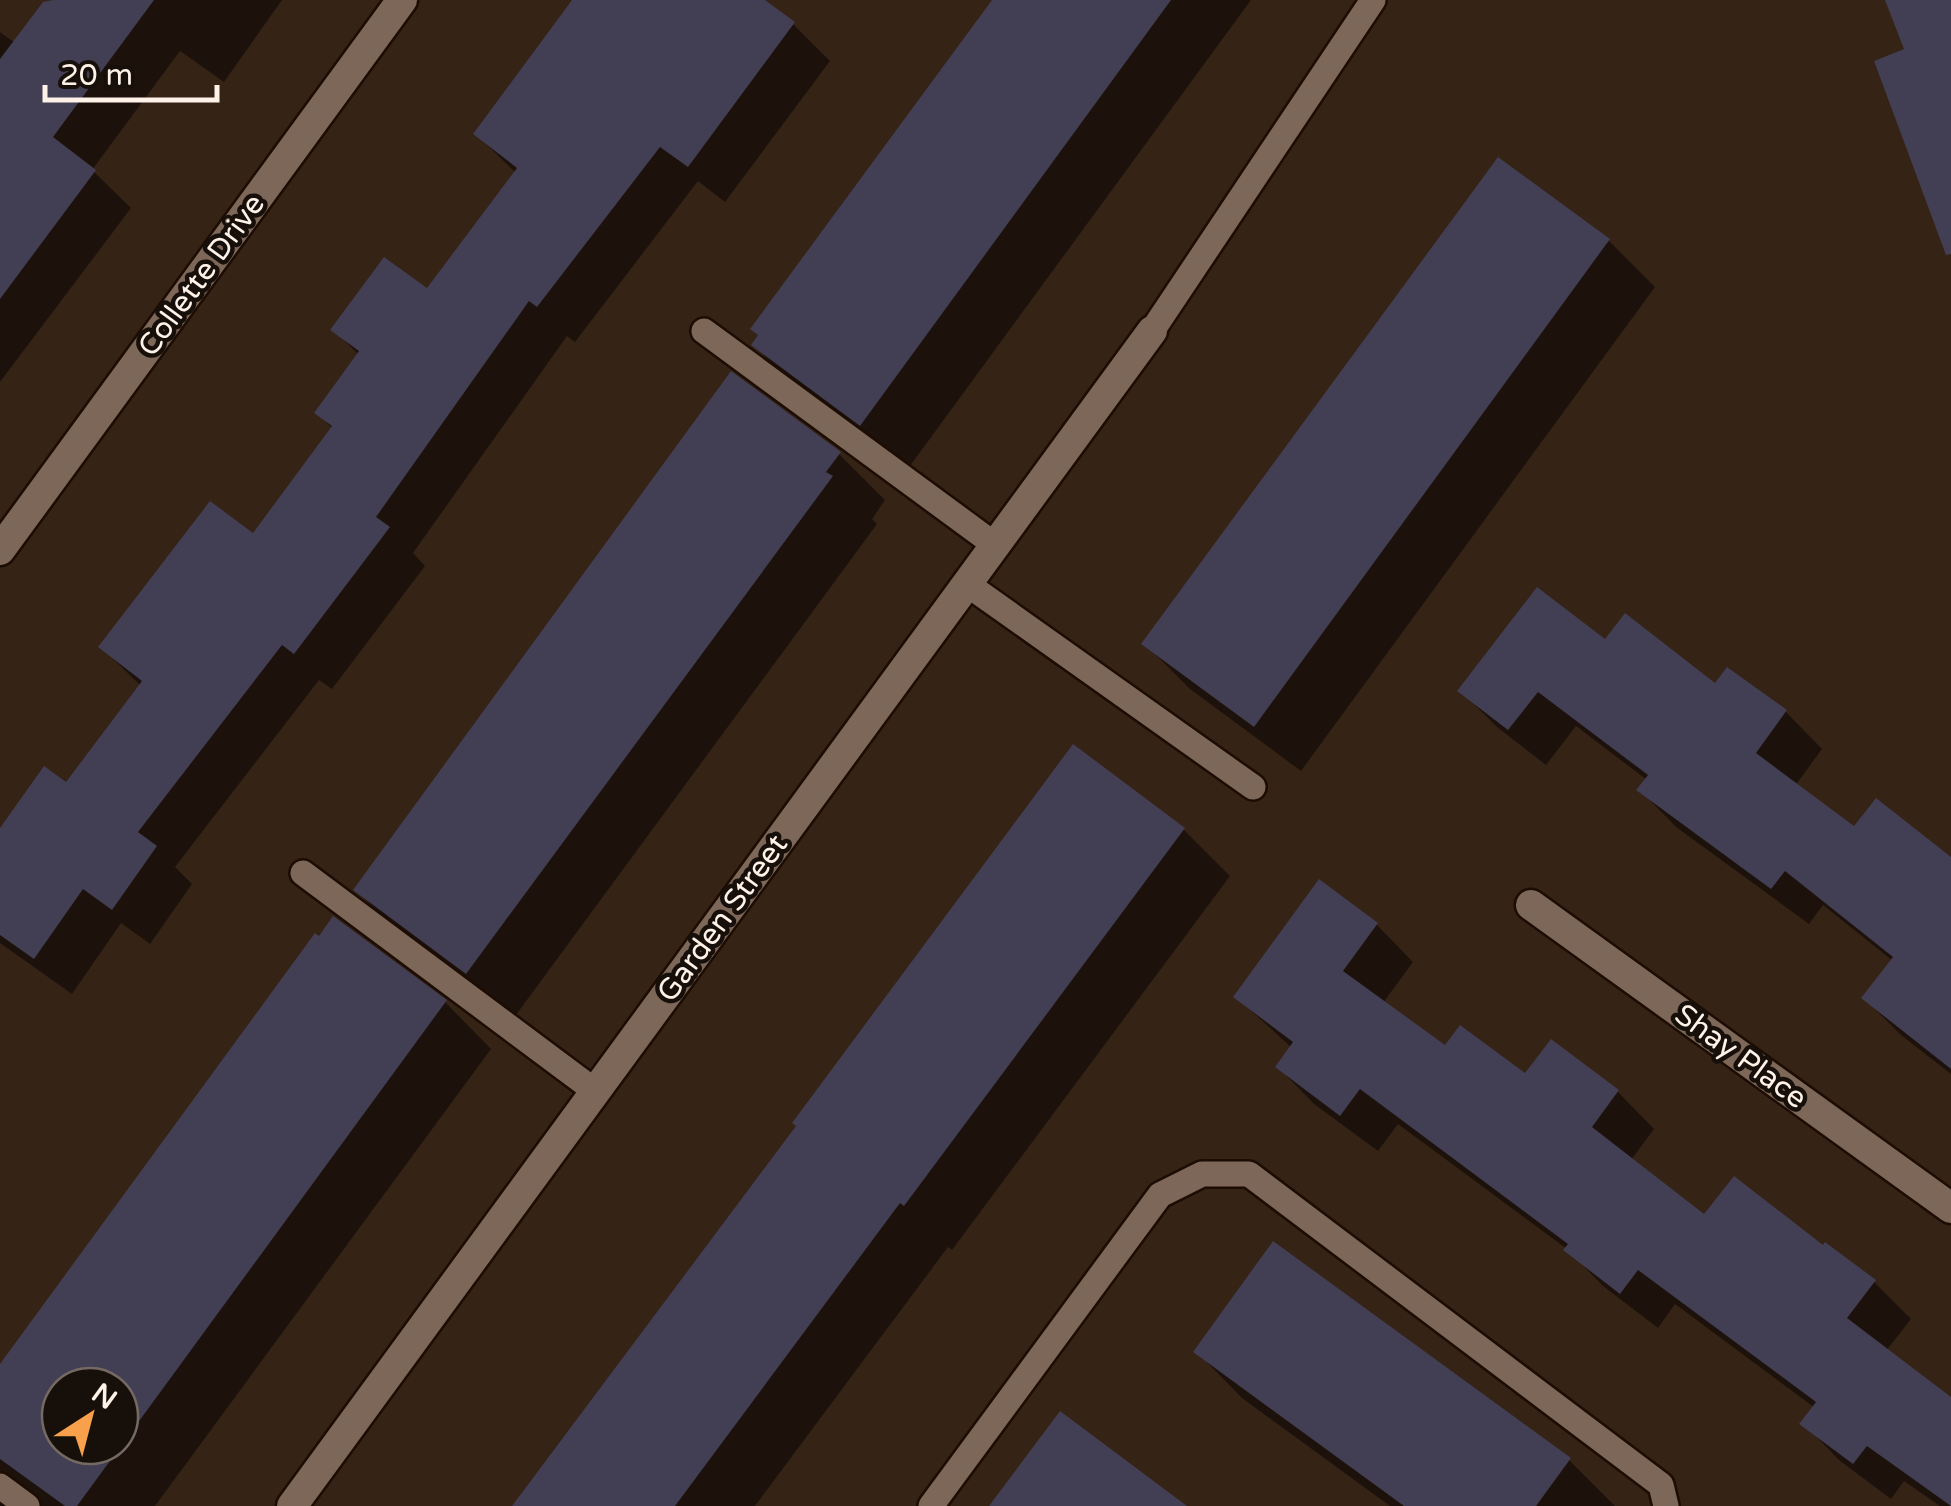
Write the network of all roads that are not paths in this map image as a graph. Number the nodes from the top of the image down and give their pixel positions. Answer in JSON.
{"nodes":[{"id":1,"x":402,"y":0,"type":"edge"},
{"id":2,"x":1373,"y":0,"type":"edge"},
{"id":3,"x":704,"y":331,"type":"dead end"},
{"id":4,"x":1152,"y":331,"type":"joint"},
{"id":5,"x":995,"y":545,"type":"junction"},
{"id":6,"x":0,"y":550,"type":"edge"},
{"id":7,"x":966,"y":584,"type":"junction"},
{"id":8,"x":1253,"y":788,"type":"dead end"},
{"id":9,"x":304,"y":873,"type":"dead end"},
{"id":10,"x":1531,"y":905,"type":"dead end"},
{"id":11,"x":595,"y":1091,"type":"junction"},
{"id":12,"x":1951,"y":1208,"type":"edge"},
{"id":13,"x":0,"y":1486,"type":"edge"},
{"id":14,"x":27,"y":1506,"type":"edge"},
{"id":15,"x":292,"y":1506,"type":"edge"},
{"id":16,"x":931,"y":1506,"type":"edge"},
{"id":17,"x":1666,"y":1506,"type":"edge"}],
"edges":[{"from":1,"to":6,"type":"street","name":"Collette Drive"},
{"from":2,"to":4,"type":"lane"},
{"from":3,"to":5,"type":"lane"},
{"from":4,"to":5,"type":"street","name":"Garden Street"},
{"from":5,"to":7,"type":"street","name":"Garden Street"},
{"from":7,"to":8,"type":"lane"},
{"from":7,"to":11,"type":"street","name":"Garden Street"},
{"from":9,"to":11,"type":"lane"},
{"from":10,"to":12,"type":"street","name":"Shay Place"},
{"from":11,"to":15,"type":"street","name":"Garden Street"},
{"from":13,"to":14,"type":"lane"},
{"from":16,"to":17,"type":"lane"}]}
